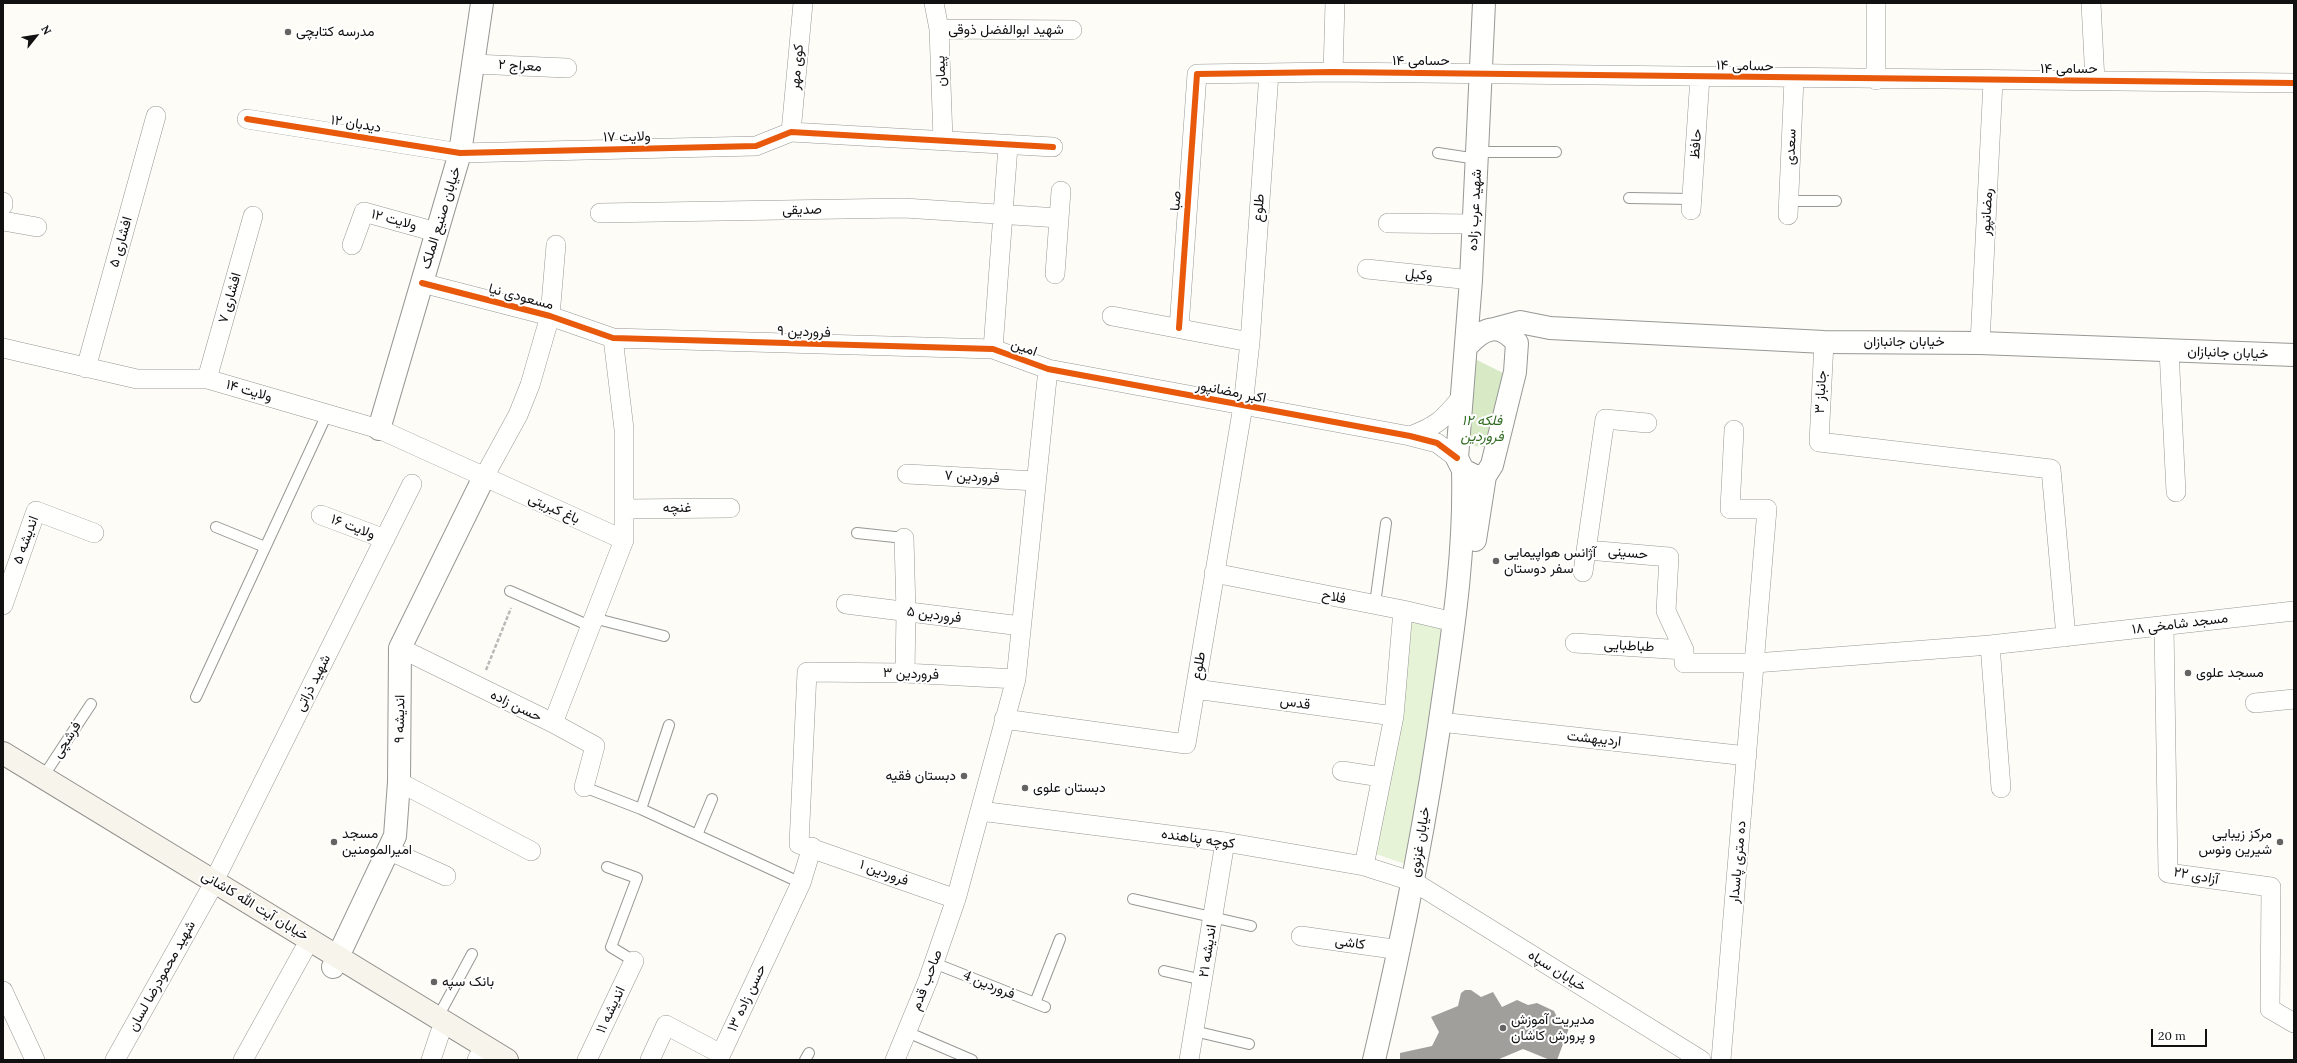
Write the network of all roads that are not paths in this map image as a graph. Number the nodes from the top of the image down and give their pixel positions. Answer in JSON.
{"nodes":[{"id":1,"x":482,"y":3,"type":"edge"},
{"id":2,"x":803,"y":3,"type":"edge"},
{"id":3,"x":934,"y":3,"type":"edge"},
{"id":4,"x":1335,"y":3,"type":"edge"},
{"id":5,"x":1484,"y":3,"type":"edge"},
{"id":6,"x":1876,"y":3,"type":"edge"},
{"id":7,"x":2092,"y":3,"type":"edge"},
{"id":8,"x":939,"y":30,"type":"junction"},
{"id":9,"x":1072,"y":30,"type":"dead end"},
{"id":10,"x":473,"y":64,"type":"junction"},
{"id":11,"x":567,"y":68,"type":"dead end"},
{"id":12,"x":1333,"y":72,"type":"junction"},
{"id":13,"x":1197,"y":74,"type":"joint"},
{"id":14,"x":1269,"y":74,"type":"junction"},
{"id":15,"x":1482,"y":74,"type":"junction"},
{"id":16,"x":1700,"y":77,"type":"junction"},
{"id":17,"x":1794,"y":78,"type":"junction"},
{"id":18,"x":1876,"y":80,"type":"junction"},
{"id":19,"x":1994,"y":81,"type":"junction"},
{"id":20,"x":2096,"y":81,"type":"junction"},
{"id":21,"x":2294,"y":83,"type":"edge"},
{"id":22,"x":156,"y":116,"type":"dead end"},
{"id":23,"x":247,"y":119,"type":"dead end"},
{"id":24,"x":791,"y":132,"type":"junction"},
{"id":25,"x":944,"y":139,"type":"junction"},
{"id":26,"x":1008,"y":146,"type":"junction"},
{"id":27,"x":1053,"y":147,"type":"dead end"},
{"id":28,"x":1556,"y":152,"type":"dead end"},
{"id":29,"x":460,"y":153,"type":"junction"},
{"id":30,"x":1438,"y":154,"type":"dead end"},
{"id":31,"x":1478,"y":156,"type":"junction"},
{"id":32,"x":1061,"y":191,"type":"dead end"},
{"id":33,"x":1629,"y":198,"type":"dead end"},
{"id":34,"x":1836,"y":201,"type":"dead end"},
{"id":35,"x":1692,"y":205,"type":"joint"},
{"id":36,"x":1789,"y":208,"type":"joint"},
{"id":37,"x":600,"y":213,"type":"dead end"},
{"id":38,"x":253,"y":216,"type":"dead end"},
{"id":39,"x":1003,"y":216,"type":"junction"},
{"id":40,"x":1059,"y":218,"type":"junction"},
{"id":41,"x":3,"y":221,"type":"edge"},
{"id":42,"x":1388,"y":223,"type":"dead end"},
{"id":43,"x":1474,"y":224,"type":"junction"},
{"id":44,"x":37,"y":227,"type":"dead end"},
{"id":45,"x":436,"y":232,"type":"junction"},
{"id":46,"x":352,"y":245,"type":"dead end"},
{"id":47,"x":556,"y":245,"type":"dead end"},
{"id":48,"x":1367,"y":269,"type":"dead end"},
{"id":49,"x":1055,"y":274,"type":"dead end"},
{"id":50,"x":1471,"y":280,"type":"junction"},
{"id":51,"x":422,"y":283,"type":"junction"},
{"id":52,"x":550,"y":316,"type":"junction"},
{"id":53,"x":1112,"y":316,"type":"dead end"},
{"id":54,"x":1179,"y":328,"type":"junction"},
{"id":55,"x":1550,"y":328,"type":"junction"},
{"id":56,"x":1494,"y":329,"type":"junction"},
{"id":57,"x":613,"y":338,"type":"junction"},
{"id":58,"x":1250,"y":342,"type":"junction"},
{"id":59,"x":1824,"y":342,"type":"junction"},
{"id":60,"x":1518,"y":343,"type":"junction"},
{"id":61,"x":1980,"y":343,"type":"junction"},
{"id":62,"x":1467,"y":346,"type":"junction"},
{"id":63,"x":3,"y":348,"type":"edge"},
{"id":64,"x":993,"y":349,"type":"junction"},
{"id":65,"x":2169,"y":350,"type":"junction"},
{"id":66,"x":2294,"y":355,"type":"edge"},
{"id":67,"x":86,"y":368,"type":"junction"},
{"id":68,"x":1048,"y":369,"type":"junction"},
{"id":69,"x":207,"y":380,"type":"junction"},
{"id":70,"x":1460,"y":399,"type":"junction"},
{"id":71,"x":1243,"y":406,"type":"junction"},
{"id":72,"x":327,"y":414,"type":"junction"},
{"id":73,"x":1647,"y":423,"type":"dead end"},
{"id":74,"x":379,"y":429,"type":"junction"},
{"id":75,"x":1734,"y":430,"type":"dead end"},
{"id":76,"x":1410,"y":436,"type":"junction"},
{"id":77,"x":1460,"y":464,"type":"junction"},
{"id":78,"x":907,"y":474,"type":"dead end"},
{"id":79,"x":1485,"y":476,"type":"junction"},
{"id":80,"x":484,"y":477,"type":"junction"},
{"id":81,"x":1036,"y":481,"type":"junction"},
{"id":82,"x":412,"y":484,"type":"dead end"},
{"id":83,"x":2176,"y":492,"type":"dead end"},
{"id":84,"x":730,"y":508,"type":"dead end"},
{"id":85,"x":624,"y":509,"type":"junction"},
{"id":86,"x":322,"y":516,"type":"dead end"},
{"id":87,"x":1386,"y":523,"type":"dead end"},
{"id":88,"x":216,"y":527,"type":"dead end"},
{"id":89,"x":94,"y":533,"type":"dead end"},
{"id":90,"x":857,"y":533,"type":"dead end"},
{"id":91,"x":904,"y":538,"type":"joint"},
{"id":92,"x":385,"y":539,"type":"junction"},
{"id":93,"x":624,"y":540,"type":"junction"},
{"id":94,"x":265,"y":547,"type":"junction"},
{"id":95,"x":1587,"y":550,"type":"junction"},
{"id":96,"x":1584,"y":572,"type":"dead end"},
{"id":97,"x":1214,"y":573,"type":"junction"},
{"id":98,"x":514,"y":593,"type":"road end"},
{"id":99,"x":3,"y":604,"type":"edge"},
{"id":100,"x":846,"y":604,"type":"dead end"},
{"id":101,"x":1375,"y":604,"type":"junction"},
{"id":102,"x":1403,"y":610,"type":"junction"},
{"id":103,"x":2294,"y":610,"type":"edge"},
{"id":104,"x":906,"y":612,"type":"junction"},
{"id":105,"x":592,"y":622,"type":"junction"},
{"id":106,"x":1454,"y":622,"type":"junction"},
{"id":107,"x":1021,"y":626,"type":"junction"},
{"id":108,"x":2164,"y":626,"type":"junction"},
{"id":109,"x":664,"y":636,"type":"dead end"},
{"id":110,"x":2066,"y":637,"type":"junction"},
{"id":111,"x":1575,"y":643,"type":"dead end"},
{"id":112,"x":1990,"y":645,"type":"junction"},
{"id":113,"x":400,"y":648,"type":"junction"},
{"id":114,"x":1684,"y":650,"type":"junction"},
{"id":115,"x":1755,"y":663,"type":"junction"},
{"id":116,"x":807,"y":672,"type":"joint"},
{"id":117,"x":905,"y":673,"type":"junction"},
{"id":118,"x":1016,"y":679,"type":"junction"},
{"id":119,"x":1195,"y":689,"type":"junction"},
{"id":120,"x":196,"y":697,"type":"dead end"},
{"id":121,"x":2294,"y":699,"type":"edge"},
{"id":122,"x":2255,"y":703,"type":"dead end"},
{"id":123,"x":91,"y":704,"type":"dead end"},
{"id":124,"x":1394,"y":716,"type":"junction"},
{"id":125,"x":1004,"y":719,"type":"junction"},
{"id":126,"x":1440,"y":722,"type":"junction"},
{"id":127,"x":552,"y":723,"type":"junction"},
{"id":128,"x":669,"y":725,"type":"dead end"},
{"id":129,"x":3,"y":753,"type":"edge"},
{"id":130,"x":1747,"y":756,"type":"junction"},
{"id":131,"x":3,"y":766,"type":"edge"},
{"id":132,"x":1342,"y":771,"type":"dead end"},
{"id":133,"x":43,"y":777,"type":"junction"},
{"id":134,"x":1381,"y":777,"type":"junction"},
{"id":135,"x":399,"y":782,"type":"junction"},
{"id":136,"x":584,"y":787,"type":"joint"},
{"id":137,"x":2001,"y":788,"type":"dead end"},
{"id":138,"x":712,"y":799,"type":"dead end"},
{"id":139,"x":641,"y":809,"type":"junction"},
{"id":140,"x":980,"y":811,"type":"junction"},
{"id":141,"x":697,"y":835,"type":"junction"},
{"id":142,"x":1225,"y":842,"type":"junction"},
{"id":143,"x":812,"y":847,"type":"junction"},
{"id":144,"x":388,"y":850,"type":"junction"},
{"id":145,"x":531,"y":850,"type":"dead end"},
{"id":146,"x":1364,"y":866,"type":"junction"},
{"id":147,"x":607,"y":867,"type":"dead end"},
{"id":148,"x":446,"y":876,"type":"dead end"},
{"id":149,"x":1414,"y":882,"type":"junction"},
{"id":150,"x":800,"y":883,"type":"junction"},
{"id":151,"x":211,"y":886,"type":"junction"},
{"id":152,"x":956,"y":899,"type":"junction"},
{"id":153,"x":1133,"y":899,"type":"dead end"},
{"id":154,"x":1213,"y":917,"type":"junction"},
{"id":155,"x":1251,"y":926,"type":"dead end"},
{"id":156,"x":1301,"y":936,"type":"dead end"},
{"id":157,"x":1060,"y":939,"type":"dead end"},
{"id":158,"x":304,"y":950,"type":"junction"},
{"id":159,"x":1400,"y":950,"type":"junction"},
{"id":160,"x":472,"y":954,"type":"dead end"},
{"id":161,"x":634,"y":961,"type":"joint"},
{"id":162,"x":336,"y":962,"type":"junction"},
{"id":163,"x":934,"y":963,"type":"junction"},
{"id":164,"x":1164,"y":971,"type":"dead end"},
{"id":165,"x":1203,"y":980,"type":"junction"},
{"id":166,"x":3,"y":991,"type":"edge"},
{"id":167,"x":2294,"y":1023,"type":"edge"},
{"id":168,"x":439,"y":1025,"type":"junction"},
{"id":169,"x":1194,"y":1031,"type":"junction"},
{"id":170,"x":907,"y":1032,"type":"junction"},
{"id":171,"x":1249,"y":1044,"type":"dead end"},
{"id":172,"x":480,"y":1059,"type":"edge"},
{"id":173,"x":35,"y":1060,"type":"edge"},
{"id":174,"x":115,"y":1060,"type":"edge"},
{"id":175,"x":243,"y":1060,"type":"edge"},
{"id":176,"x":431,"y":1060,"type":"edge"},
{"id":177,"x":507,"y":1060,"type":"edge"},
{"id":178,"x":587,"y":1060,"type":"edge"},
{"id":179,"x":650,"y":1060,"type":"edge"},
{"id":180,"x":895,"y":1060,"type":"edge"},
{"id":181,"x":972,"y":1060,"type":"edge"},
{"id":182,"x":1189,"y":1060,"type":"edge"},
{"id":183,"x":1374,"y":1060,"type":"edge"},
{"id":184,"x":1701,"y":1060,"type":"edge"},
{"id":185,"x":1720,"y":1060,"type":"edge"}],
"edges":[{"from":1,"to":10,"type":"street","name":"خیابان صنیع الملک"},
{"from":2,"to":24,"type":"street","name":"کوی مهر"},
{"from":3,"to":8,"type":"street","name":"پیمان"},
{"from":4,"to":12,"type":"street"},
{"from":5,"to":15,"type":"street","name":"شهید عرب زاده"},
{"from":6,"to":18,"type":"street"},
{"from":7,"to":20,"type":"street"},
{"from":8,"to":9,"type":"street","name":"شهید ابوالفضل ذوقی"},
{"from":8,"to":25,"type":"street","name":"پیمان"},
{"from":10,"to":11,"type":"street","name":"معراج ۲"},
{"from":10,"to":29,"type":"street","name":"خیابان صنیع الملک"},
{"from":12,"to":14,"type":"street","name":"حسامی ۱۴"},
{"from":12,"to":15,"type":"street","name":"حسامی ۱۴"},
{"from":13,"to":14,"type":"street","name":"حسامی ۱۴"},
{"from":13,"to":54,"type":"street","name":"صبا"},
{"from":14,"to":58,"type":"street","name":"طلوع"},
{"from":15,"to":16,"type":"street","name":"حسامی ۱۴"},
{"from":15,"to":31,"type":"street","name":"شهید عرب زاده"},
{"from":16,"to":17,"type":"street","name":"حسامی ۱۴"},
{"from":16,"to":35,"type":"street","name":"حافظ"},
{"from":17,"to":18,"type":"street","name":"حسامی ۱۴"},
{"from":17,"to":36,"type":"street","name":"سعدی"},
{"from":18,"to":19,"type":"street","name":"حسامی ۱۴"},
{"from":19,"to":20,"type":"street","name":"حسامی ۱۴"},
{"from":19,"to":61,"type":"street","name":"رمضانپور"},
{"from":20,"to":21,"type":"street","name":"حسامی ۱۴"},
{"from":22,"to":67,"type":"street","name":"افشاری ۵"},
{"from":23,"to":29,"type":"street","name":"دیدبان ۱۲"},
{"from":24,"to":25,"type":"street"},
{"from":24,"to":29,"type":"street","name":"ولایت ۱۷"},
{"from":25,"to":26,"type":"street"},
{"from":26,"to":27,"type":"street"},
{"from":26,"to":39,"type":"street"},
{"from":28,"to":31,"type":"lane"},
{"from":29,"to":45,"type":"street","name":"خیابان صنیع الملک"},
{"from":30,"to":31,"type":"lane"},
{"from":31,"to":43,"type":"street","name":"شهید عرب زاده"},
{"from":32,"to":40,"type":"street"},
{"from":33,"to":35,"type":"lane"},
{"from":34,"to":36,"type":"lane"},
{"from":37,"to":39,"type":"street","name":"صدیقی"},
{"from":38,"to":69,"type":"street","name":"افشاری ۷"},
{"from":39,"to":40,"type":"street"},
{"from":39,"to":64,"type":"street"},
{"from":40,"to":49,"type":"street"},
{"from":41,"to":44,"type":"street"},
{"from":42,"to":43,"type":"street"},
{"from":43,"to":50,"type":"street","name":"شهید عرب زاده"},
{"from":45,"to":46,"type":"street","name":"ولایت ۱۲"},
{"from":45,"to":51,"type":"street","name":"خیابان صنیع الملک"},
{"from":47,"to":52,"type":"street"},
{"from":48,"to":50,"type":"street","name":"وکیل"},
{"from":50,"to":62,"type":"street","name":"شهید عرب زاده"},
{"from":51,"to":52,"type":"street","name":"مسعودی نیا"},
{"from":51,"to":74,"type":"street","name":"خیابان صنیع الملک"},
{"from":52,"to":57,"type":"street","name":"مسعودی نیا"},
{"from":52,"to":80,"type":"street"},
{"from":53,"to":54,"type":"street"},
{"from":54,"to":58,"type":"street"},
{"from":55,"to":56,"type":"street"},
{"from":55,"to":59,"type":"street","name":"خیابان جانبازان"},
{"from":55,"to":60,"type":"street","name":"خیابان جانبازان"},
{"from":56,"to":60,"type":"street"},
{"from":56,"to":62,"type":"street"},
{"from":57,"to":64,"type":"street","name":"فروردین ۹"},
{"from":57,"to":85,"type":"street"},
{"from":58,"to":71,"type":"street","name":"طلوع"},
{"from":59,"to":61,"type":"street","name":"خیابان جانبازان"},
{"from":59,"to":110,"type":"street","name":"جانباز ۳"},
{"from":60,"to":79,"type":"street"},
{"from":61,"to":65,"type":"street","name":"خیابان جانبازان"},
{"from":62,"to":70,"type":"street","name":"شهید عرب زاده"},
{"from":63,"to":67,"type":"street","name":"ولایت ۱۴"},
{"from":64,"to":68,"type":"street","name":"امین"},
{"from":65,"to":66,"type":"street","name":"خیابان جانبازان"},
{"from":65,"to":83,"type":"street"},
{"from":67,"to":69,"type":"street","name":"ولایت ۱۴"},
{"from":68,"to":71,"type":"street","name":"اکبر رمضانپور"},
{"from":68,"to":81,"type":"street","name":"صاحب قدم"},
{"from":69,"to":72,"type":"street","name":"ولایت ۱۴"},
{"from":70,"to":76,"type":"street"},
{"from":70,"to":77,"type":"street","name":"شهید عرب زاده"},
{"from":71,"to":76,"type":"street","name":"اکبر رمضانپور"},
{"from":71,"to":97,"type":"street","name":"طلوع"},
{"from":72,"to":74,"type":"street","name":"ولایت ۱۴"},
{"from":72,"to":94,"type":"lane"},
{"from":73,"to":95,"type":"street"},
{"from":74,"to":80,"type":"street","name":"ولایت ۱۴"},
{"from":75,"to":115,"type":"street","name":"ده متری پاسدار"},
{"from":76,"to":77,"type":"street","name":"اکبر رمضانپور"},
{"from":77,"to":79,"type":"street"},
{"from":77,"to":106,"type":"street","name":"شهید عرب زاده"},
{"from":78,"to":81,"type":"street","name":"فروردین ۷"},
{"from":79,"to":106,"type":"street"},
{"from":80,"to":93,"type":"street","name":"باغ کبریتی"},
{"from":80,"to":113,"type":"street","name":"اندیشه ۹"},
{"from":81,"to":107,"type":"street","name":"صاحب قدم"},
{"from":82,"to":92,"type":"street","name":"شهید ذراتی"},
{"from":84,"to":85,"type":"street","name":"غنچه"},
{"from":85,"to":93,"type":"street"},
{"from":86,"to":92,"type":"street","name":"ولایت ۱۶"},
{"from":87,"to":101,"type":"lane"},
{"from":88,"to":94,"type":"lane"},
{"from":89,"to":99,"type":"street","name":"اندیشه ۵"},
{"from":90,"to":91,"type":"lane"},
{"from":91,"to":104,"type":"street"},
{"from":92,"to":151,"type":"street","name":"شهید ذراتی"},
{"from":93,"to":105,"type":"street"},
{"from":94,"to":120,"type":"lane"},
{"from":95,"to":96,"type":"street"},
{"from":95,"to":114,"type":"street","name":"حسینی"},
{"from":97,"to":101,"type":"street","name":"فلاح"},
{"from":97,"to":119,"type":"street","name":"طلوع"},
{"from":98,"to":105,"type":"lane"},
{"from":100,"to":104,"type":"street","name":"فروردین ۵"},
{"from":101,"to":102,"type":"street","name":"فلاح"},
{"from":102,"to":106,"type":"street","name":"فلاح"},
{"from":102,"to":124,"type":"street"},
{"from":103,"to":108,"type":"street","name":"مسجد شامخی ۱۸"},
{"from":104,"to":107,"type":"street","name":"فروردین ۵"},
{"from":104,"to":117,"type":"street"},
{"from":105,"to":109,"type":"lane"},
{"from":105,"to":127,"type":"street"},
{"from":106,"to":126,"type":"street","name":"خیابان غزنوی"},
{"from":107,"to":118,"type":"street","name":"صاحب قدم"},
{"from":108,"to":110,"type":"street","name":"مسجد شامخی ۱۸"},
{"from":108,"to":167,"type":"street","name":"آزادی ۲۲"},
{"from":110,"to":112,"type":"street","name":"مسجد شامخی ۱۸"},
{"from":111,"to":114,"type":"street","name":"طباطبایی"},
{"from":112,"to":115,"type":"street","name":"مسجد شامخی ۱۸"},
{"from":112,"to":137,"type":"street"},
{"from":113,"to":127,"type":"street","name":"حسن زاده"},
{"from":113,"to":135,"type":"street","name":"اندیشه ۹"},
{"from":114,"to":115,"type":"street","name":"مسجد شامخی ۱۸"},
{"from":115,"to":130,"type":"street","name":"ده متری پاسدار"},
{"from":116,"to":117,"type":"street","name":"فروردین ۳"},
{"from":116,"to":143,"type":"street","name":"فروردین ۱"},
{"from":117,"to":118,"type":"street","name":"فروردین ۳"},
{"from":118,"to":125,"type":"street","name":"صاحب قدم"},
{"from":119,"to":124,"type":"street","name":"قدس"},
{"from":119,"to":125,"type":"street","name":"طلوع"},
{"from":121,"to":122,"type":"street"},
{"from":123,"to":133,"type":"lane","name":"فرشچی"},
{"from":124,"to":134,"type":"street"},
{"from":125,"to":140,"type":"street","name":"صاحب قدم"},
{"from":126,"to":130,"type":"street","name":"اردیبهشت"},
{"from":126,"to":149,"type":"street","name":"خیابان غزنوی"},
{"from":127,"to":136,"type":"street","name":"حسن زاده"},
{"from":128,"to":139,"type":"lane"},
{"from":129,"to":133,"type":"main road","name":"خیابان آیت الله کاشانی"},
{"from":130,"to":185,"type":"street","name":"ده متری پاسدار"},
{"from":131,"to":151,"type":"main road","name":"خیابان آیت الله کاشانی"},
{"from":132,"to":134,"type":"street"},
{"from":133,"to":151,"type":"main road","name":"خیابان آیت الله کاشانی"},
{"from":134,"to":146,"type":"street"},
{"from":135,"to":144,"type":"street","name":"اندیشه ۹"},
{"from":135,"to":145,"type":"street"},
{"from":136,"to":139,"type":"lane"},
{"from":138,"to":141,"type":"lane"},
{"from":139,"to":141,"type":"lane"},
{"from":140,"to":142,"type":"street","name":"کوچه پناهنده"},
{"from":140,"to":152,"type":"street","name":"صاحب قدم"},
{"from":141,"to":150,"type":"lane"},
{"from":142,"to":146,"type":"street","name":"کوچه پناهنده"},
{"from":142,"to":154,"type":"street","name":"اندیشه ۲۱"},
{"from":143,"to":150,"type":"street","name":"حسن زاده ۱۳"},
{"from":143,"to":152,"type":"street","name":"فروردین ۱"},
{"from":144,"to":148,"type":"street"},
{"from":144,"to":162,"type":"street","name":"اندیشه ۹"},
{"from":146,"to":149,"type":"street","name":"کوچه پناهنده"},
{"from":147,"to":161,"type":"lane"},
{"from":149,"to":159,"type":"street","name":"خیابان غزنوی"},
{"from":149,"to":184,"type":"street","name":"خیابان سپاه"},
{"from":150,"to":179,"type":"street","name":"حسن زاده ۱۳"},
{"from":151,"to":158,"type":"main road","name":"خیابان آیت الله کاشانی"},
{"from":151,"to":162,"type":"main road","name":"خیابان آیت الله کاشانی"},
{"from":151,"to":174,"type":"street","name":"شهید محمودرضا لسان"},
{"from":152,"to":163,"type":"street","name":"صاحب قدم"},
{"from":153,"to":154,"type":"lane"},
{"from":154,"to":155,"type":"lane"},
{"from":154,"to":165,"type":"street","name":"اندیشه ۲۱"},
{"from":156,"to":159,"type":"street","name":"کاشی"},
{"from":157,"to":163,"type":"lane","name":"فروردین 4"},
{"from":158,"to":162,"type":"main road","name":"خیابان آیت الله کاشانی"},
{"from":158,"to":175,"type":"street"},
{"from":159,"to":183,"type":"street","name":"خیابان غزنوی"},
{"from":160,"to":168,"type":"lane"},
{"from":161,"to":178,"type":"street","name":"اندیشه ۱۱"},
{"from":162,"to":168,"type":"main road","name":"خیابان آیت الله کاشانی"},
{"from":163,"to":170,"type":"street","name":"صاحب قدم"},
{"from":164,"to":165,"type":"lane"},
{"from":165,"to":169,"type":"street","name":"اندیشه ۲۱"},
{"from":166,"to":173,"type":"street"},
{"from":168,"to":172,"type":"main road","name":"خیابان آیت الله کاشانی"},
{"from":168,"to":176,"type":"street"},
{"from":168,"to":177,"type":"main road","name":"خیابان آیت الله کاشانی"},
{"from":169,"to":171,"type":"lane"},
{"from":169,"to":182,"type":"street","name":"اندیشه ۲۱"},
{"from":170,"to":180,"type":"street","name":"صاحب قدم"},
{"from":170,"to":181,"type":"lane"}]}
